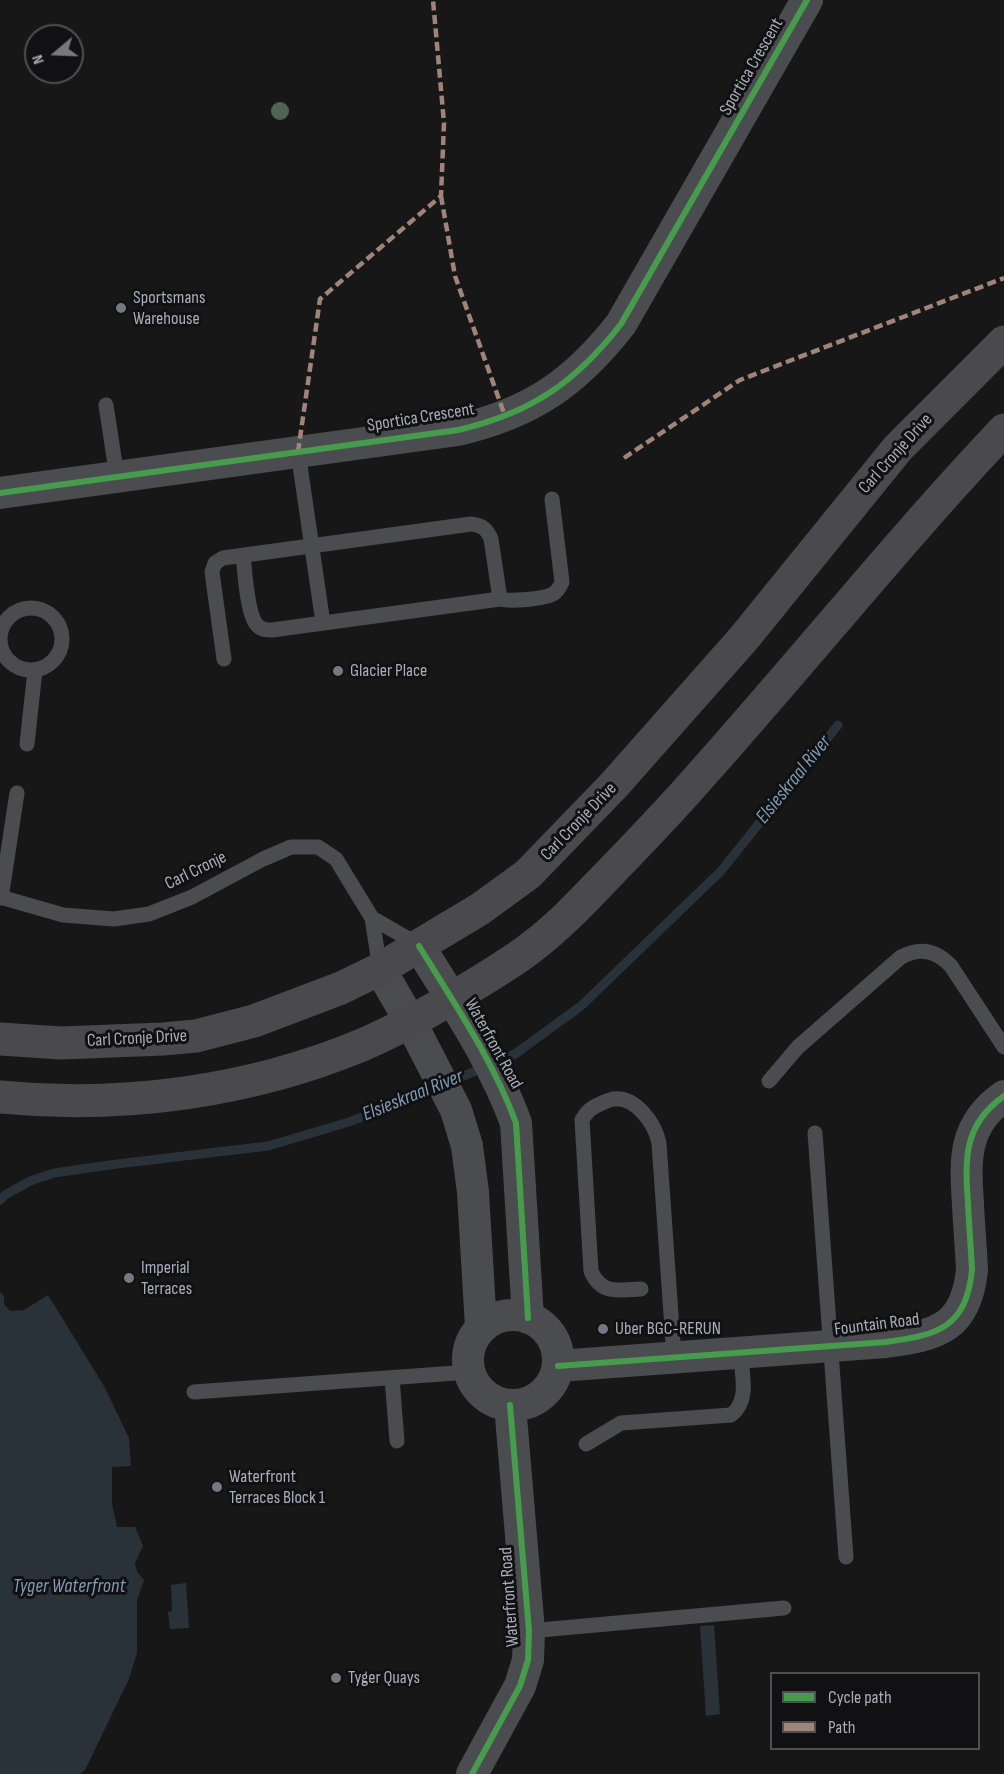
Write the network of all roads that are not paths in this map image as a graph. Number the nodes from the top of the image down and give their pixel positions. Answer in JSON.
{"nodes":[{"id":1,"x":807,"y":0,"type":"edge"},
{"id":2,"x":1004,"y":342,"type":"edge"},
{"id":3,"x":106,"y":405,"type":"dead end"},
{"id":4,"x":1004,"y":430,"type":"edge"},
{"id":5,"x":298,"y":452,"type":"junction"},
{"id":6,"x":117,"y":477,"type":"junction"},
{"id":7,"x":0,"y":493,"type":"edge"},
{"id":8,"x":552,"y":499,"type":"dead end"},
{"id":9,"x":312,"y":546,"type":"junction"},
{"id":10,"x":243,"y":556,"type":"junction"},
{"id":11,"x":500,"y":599,"type":"junction"},
{"id":12,"x":323,"y":623,"type":"junction"},
{"id":13,"x":1,"y":627,"type":"edge"},
{"id":14,"x":224,"y":659,"type":"dead end"},
{"id":15,"x":35,"y":670,"type":"junction"},
{"id":16,"x":27,"y":744,"type":"dead end"},
{"id":17,"x":17,"y":793,"type":"dead end"},
{"id":18,"x":1,"y":897,"type":"edge"},
{"id":19,"x":372,"y":918,"type":"junction"},
{"id":20,"x":419,"y":946,"type":"junction"},
{"id":21,"x":380,"y":969,"type":"junction"},
{"id":22,"x":451,"y":998,"type":"junction"},
{"id":23,"x":410,"y":1021,"type":"junction"},
{"id":24,"x":0,"y":1039,"type":"edge"},
{"id":25,"x":1004,"y":1047,"type":"edge"},
{"id":26,"x":769,"y":1081,"type":"dead end"},
{"id":27,"x":1004,"y":1096,"type":"edge"},
{"id":28,"x":0,"y":1097,"type":"edge"},
{"id":29,"x":814,"y":1133,"type":"dead end"},
{"id":30,"x":641,"y":1289,"type":"dead end"},
{"id":31,"x":528,"y":1318,"type":"junction"},
{"id":32,"x":481,"y":1328,"type":"junction"},
{"id":33,"x":830,"y":1346,"type":"junction"},
{"id":34,"x":741,"y":1352,"type":"junction"},
{"id":35,"x":674,"y":1358,"type":"junction"},
{"id":36,"x":558,"y":1366,"type":"junction"},
{"id":37,"x":469,"y":1372,"type":"junction"},
{"id":38,"x":392,"y":1378,"type":"junction"},
{"id":39,"x":194,"y":1392,"type":"dead end"},
{"id":40,"x":510,"y":1406,"type":"junction"},
{"id":41,"x":397,"y":1441,"type":"dead end"},
{"id":42,"x":586,"y":1444,"type":"dead end"},
{"id":43,"x":846,"y":1557,"type":"dead end"},
{"id":44,"x":784,"y":1608,"type":"dead end"},
{"id":45,"x":529,"y":1631,"type":"junction"},
{"id":46,"x":472,"y":1774,"type":"edge"}],
"edges":[{"from":1,"to":5,"type":"street","name":"Sportica Crescent"},
{"from":2,"to":20,"type":"main road","name":"Carl Cronje Drive"},
{"from":3,"to":6,"type":"lane"},
{"from":4,"to":22,"type":"main road"},
{"from":5,"to":6,"type":"street","name":"Sportica Crescent"},
{"from":5,"to":9,"type":"lane"},
{"from":6,"to":7,"type":"street","name":"Sportica Crescent"},
{"from":8,"to":11,"type":"lane"},
{"from":9,"to":10,"type":"lane"},
{"from":9,"to":11,"type":"lane"},
{"from":9,"to":12,"type":"lane"},
{"from":10,"to":12,"type":"lane"},
{"from":10,"to":14,"type":"lane"},
{"from":11,"to":12,"type":"lane"},
{"from":13,"to":15,"type":"lane"},
{"from":13,"to":15,"type":"lane"},
{"from":15,"to":16,"type":"lane"},
{"from":17,"to":18,"type":"lane"},
{"from":18,"to":19,"type":"lane","name":"Carl Cronje"},
{"from":19,"to":20,"type":"lane","name":"Carl Cronje"},
{"from":19,"to":21,"type":"lane","name":"Carl Cronje"},
{"from":20,"to":21,"type":"main road","name":"Carl Cronje Drive"},
{"from":20,"to":22,"type":"street","name":"Waterfront Road"},
{"from":21,"to":23,"type":"street"},
{"from":21,"to":24,"type":"main road","name":"Carl Cronje Drive"},
{"from":22,"to":23,"type":"main road"},
{"from":22,"to":31,"type":"street","name":"Waterfront Road"},
{"from":23,"to":28,"type":"main road"},
{"from":23,"to":32,"type":"street"},
{"from":25,"to":26,"type":"lane"},
{"from":27,"to":33,"type":"street","name":"Fountain Road"},
{"from":29,"to":33,"type":"lane"},
{"from":30,"to":35,"type":"lane"},
{"from":31,"to":32,"type":"street"},
{"from":31,"to":36,"type":"street"},
{"from":32,"to":37,"type":"street"},
{"from":33,"to":34,"type":"street","name":"Fountain Road"},
{"from":33,"to":43,"type":"lane"},
{"from":34,"to":35,"type":"street","name":"Fountain Road"},
{"from":34,"to":42,"type":"lane"},
{"from":35,"to":36,"type":"street","name":"Fountain Road"},
{"from":36,"to":40,"type":"street"},
{"from":37,"to":38,"type":"lane"},
{"from":37,"to":40,"type":"street"},
{"from":38,"to":39,"type":"lane"},
{"from":38,"to":41,"type":"lane"},
{"from":40,"to":45,"type":"street","name":"Waterfront Road"},
{"from":44,"to":45,"type":"lane"},
{"from":45,"to":46,"type":"street","name":"Waterfront Road"}]}
